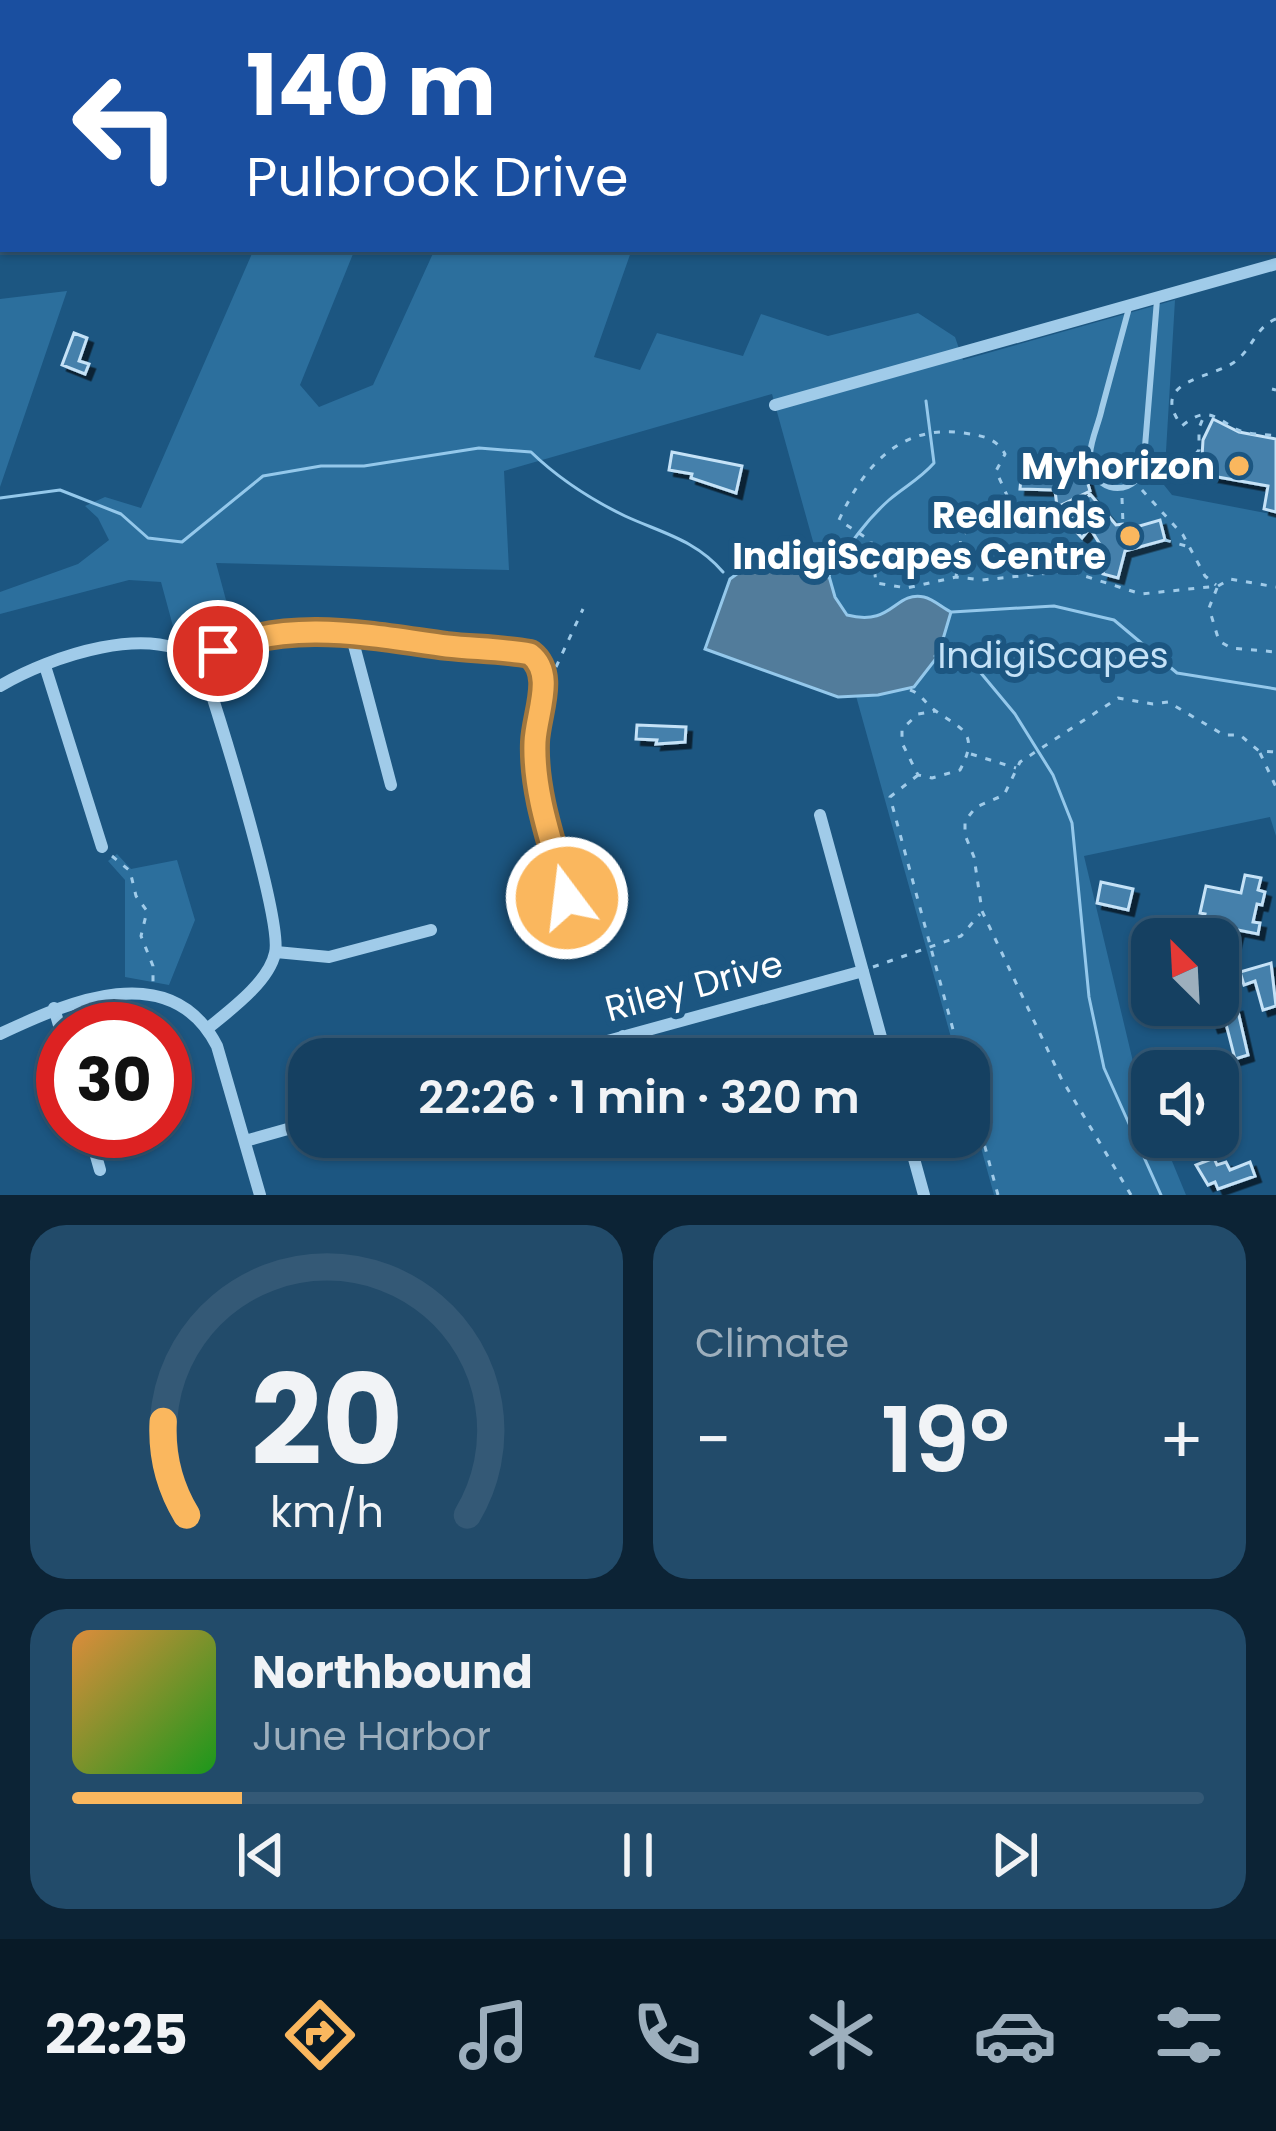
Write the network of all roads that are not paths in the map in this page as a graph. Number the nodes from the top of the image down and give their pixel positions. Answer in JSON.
{"nodes":[{"id":1,"x":1276,"y":264,"type":"edge"},
{"id":2,"x":1158,"y":296,"type":"junction"},
{"id":3,"x":1130,"y":305,"type":"junction"},
{"id":4,"x":775,"y":404,"type":"dead end"},
{"id":5,"x":351,"y":634,"type":"junction"},
{"id":6,"x":201,"y":663,"type":"junction"},
{"id":7,"x":45,"y":666,"type":"junction"},
{"id":8,"x":0,"y":686,"type":"edge"},
{"id":9,"x":391,"y":785,"type":"dead end"},
{"id":10,"x":820,"y":814,"type":"dead end"},
{"id":11,"x":102,"y":847,"type":"road end"},
{"id":12,"x":567,"y":898,"type":"dead end"},
{"id":13,"x":431,"y":930,"type":"dead end"},
{"id":14,"x":276,"y":952,"type":"junction"},
{"id":15,"x":867,"y":969,"type":"junction"},
{"id":16,"x":77,"y":1002,"type":"edge"},
{"id":17,"x":166,"y":1002,"type":"edge"},
{"id":18,"x":192,"y":1015,"type":"edge"},
{"id":19,"x":36,"y":1017,"type":"edge"},
{"id":20,"x":207,"y":1029,"type":"junction"},
{"id":21,"x":0,"y":1034,"type":"edge"},
{"id":22,"x":623,"y":1036,"type":"joint"},
{"id":23,"x":616,"y":1038,"type":"edge"},
{"id":24,"x":882,"y":1038,"type":"edge"},
{"id":25,"x":288,"y":1129,"type":"edge"},
{"id":26,"x":245,"y":1141,"type":"junction"},
{"id":27,"x":97,"y":1158,"type":"edge"},
{"id":28,"x":914,"y":1158,"type":"edge"},
{"id":29,"x":100,"y":1170,"type":"dead end"},
{"id":30,"x":260,"y":1195,"type":"edge"},
{"id":31,"x":924,"y":1195,"type":"edge"}],
"edges":[{"from":1,"to":2,"type":"street"},
{"from":2,"to":3,"type":"street"},
{"from":2,"to":3,"type":"lane"},
{"from":3,"to":4,"type":"street"},
{"from":5,"to":6,"type":"street"},
{"from":5,"to":9,"type":"street"},
{"from":5,"to":12,"type":"street"},
{"from":6,"to":7,"type":"street"},
{"from":6,"to":14,"type":"street"},
{"from":7,"to":8,"type":"street"},
{"from":7,"to":11,"type":"street"},
{"from":10,"to":15,"type":"street"},
{"from":13,"to":14,"type":"street"},
{"from":14,"to":20,"type":"street"},
{"from":15,"to":22,"type":"street","name":"Riley Drive"},
{"from":15,"to":24,"type":"street"},
{"from":16,"to":17,"type":"street"},
{"from":18,"to":20,"type":"street"},
{"from":19,"to":21,"type":"street"},
{"from":20,"to":26,"type":"street"},
{"from":22,"to":23,"type":"street","name":"Riley Drive"},
{"from":25,"to":26,"type":"street"},
{"from":26,"to":30,"type":"street"},
{"from":27,"to":29,"type":"street"},
{"from":28,"to":31,"type":"street"}]}
